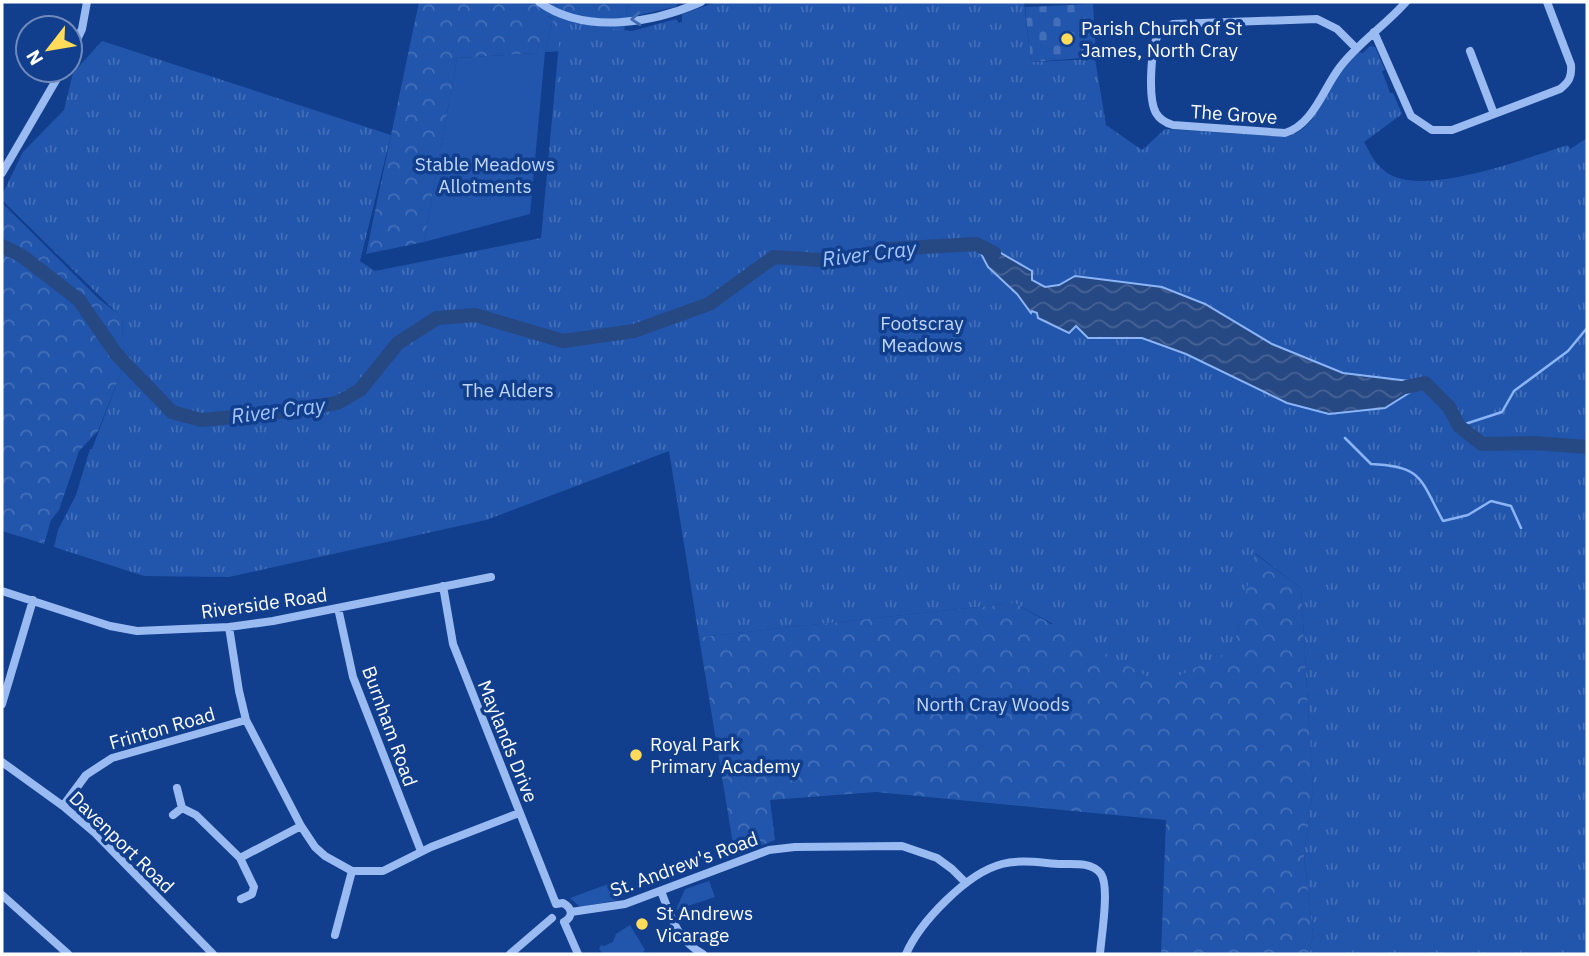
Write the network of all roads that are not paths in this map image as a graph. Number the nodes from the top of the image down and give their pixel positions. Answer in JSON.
{"nodes":[{"id":1,"x":539,"y":2,"type":"edge"},
{"id":2,"x":702,"y":2,"type":"edge"},
{"id":3,"x":1406,"y":2,"type":"edge"},
{"id":4,"x":1547,"y":2,"type":"edge"},
{"id":5,"x":1374,"y":32,"type":"junction"},
{"id":6,"x":1356,"y":48,"type":"junction"},
{"id":7,"x":1470,"y":51,"type":"dead end"},
{"id":8,"x":54,"y":84,"type":"edge"},
{"id":9,"x":1494,"y":114,"type":"junction"},
{"id":10,"x":2,"y":173,"type":"edge"},
{"id":11,"x":491,"y":577,"type":"dead end"},
{"id":12,"x":443,"y":586,"type":"junction"},
{"id":13,"x":2,"y":591,"type":"edge"},
{"id":14,"x":33,"y":600,"type":"junction"},
{"id":15,"x":338,"y":608,"type":"junction"},
{"id":16,"x":229,"y":627,"type":"junction"},
{"id":17,"x":2,"y":704,"type":"edge"},
{"id":18,"x":246,"y":720,"type":"junction"},
{"id":19,"x":2,"y":762,"type":"edge"},
{"id":20,"x":177,"y":788,"type":"dead end"},
{"id":21,"x":63,"y":806,"type":"junction"},
{"id":22,"x":182,"y":808,"type":"junction"},
{"id":23,"x":519,"y":813,"type":"junction"},
{"id":24,"x":173,"y":815,"type":"dead end"},
{"id":25,"x":301,"y":826,"type":"junction"},
{"id":26,"x":421,"y":851,"type":"junction"},
{"id":27,"x":240,"y":858,"type":"junction"},
{"id":28,"x":352,"y":871,"type":"junction"},
{"id":29,"x":965,"y":882,"type":"junction"},
{"id":30,"x":661,"y":891,"type":"junction"},
{"id":31,"x":2,"y":895,"type":"edge"},
{"id":32,"x":242,"y":899,"type":"dead end"},
{"id":33,"x":556,"y":904,"type":"junction"},
{"id":34,"x":571,"y":912,"type":"junction"},
{"id":35,"x":552,"y":918,"type":"junction"},
{"id":36,"x":565,"y":922,"type":"junction"},
{"id":37,"x":335,"y":936,"type":"dead end"},
{"id":38,"x":68,"y":954,"type":"edge"},
{"id":39,"x":213,"y":954,"type":"edge"},
{"id":40,"x":510,"y":954,"type":"edge"},
{"id":41,"x":578,"y":954,"type":"edge"},
{"id":42,"x":704,"y":954,"type":"edge"},
{"id":43,"x":906,"y":954,"type":"edge"},
{"id":44,"x":1100,"y":954,"type":"edge"}],
"edges":[{"from":2,"to":1,"type":"street","one_way":true},
{"from":3,"to":5,"type":"street","name":"The Grove"},
{"from":4,"to":9,"type":"street"},
{"from":5,"to":6,"type":"street","name":"The Grove"},
{"from":5,"to":9,"type":"street"},
{"from":6,"to":6,"type":"street","name":"The Grove"},
{"from":7,"to":9,"type":"street"},
{"from":8,"to":10,"type":"street"},
{"from":11,"to":12,"type":"street","name":"Riverside Road"},
{"from":12,"to":15,"type":"street","name":"Riverside Road"},
{"from":12,"to":23,"type":"street","name":"Maylands Drive"},
{"from":13,"to":14,"type":"street","name":"Riverside Road"},
{"from":14,"to":16,"type":"street","name":"Riverside Road"},
{"from":14,"to":17,"type":"street"},
{"from":15,"to":16,"type":"street","name":"Riverside Road"},
{"from":15,"to":26,"type":"street","name":"Burnham Road"},
{"from":16,"to":18,"type":"street"},
{"from":18,"to":21,"type":"street","name":"Frinton Road"},
{"from":18,"to":25,"type":"street"},
{"from":19,"to":21,"type":"street","name":"Davenport Road"},
{"from":20,"to":22,"type":"street"},
{"from":21,"to":39,"type":"street","name":"Davenport Road"},
{"from":22,"to":24,"type":"street"},
{"from":22,"to":27,"type":"street"},
{"from":23,"to":26,"type":"street"},
{"from":23,"to":33,"type":"street","name":"Maylands Drive"},
{"from":25,"to":27,"type":"street"},
{"from":25,"to":28,"type":"street"},
{"from":26,"to":28,"type":"street"},
{"from":27,"to":32,"type":"street"},
{"from":28,"to":37,"type":"street"},
{"from":29,"to":30,"type":"street","name":"St. Andrew's Road"},
{"from":29,"to":43,"type":"street"},
{"from":29,"to":44,"type":"street"},
{"from":30,"to":34,"type":"street","name":"St. Andrew's Road"},
{"from":30,"to":42,"type":"street"},
{"from":31,"to":38,"type":"street"},
{"from":33,"to":34,"type":"street"},
{"from":33,"to":35,"type":"street"},
{"from":34,"to":36,"type":"street"},
{"from":35,"to":36,"type":"street"},
{"from":35,"to":40,"type":"street"},
{"from":36,"to":41,"type":"street"}]}
